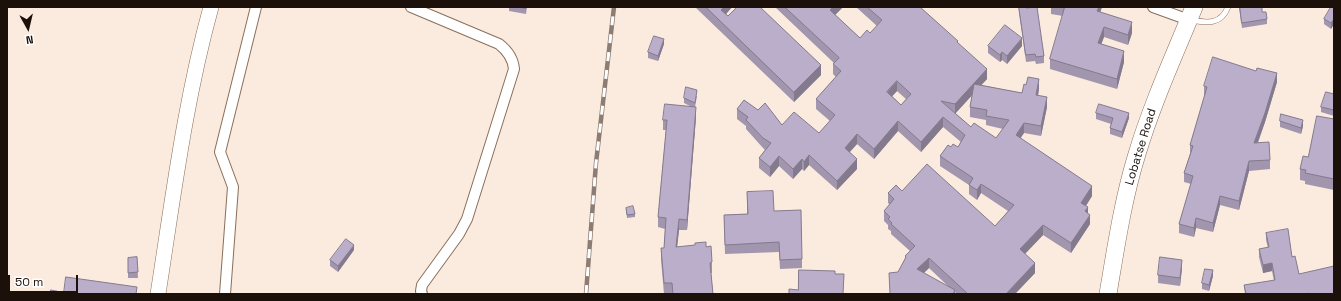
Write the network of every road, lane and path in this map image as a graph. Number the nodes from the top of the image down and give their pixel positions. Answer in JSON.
{"nodes":[{"id":1,"x":211,"y":7,"type":"edge"},
{"id":2,"x":256,"y":7,"type":"edge"},
{"id":3,"x":411,"y":7,"type":"edge"},
{"id":4,"x":1153,"y":7,"type":"edge"},
{"id":5,"x":1228,"y":7,"type":"edge"},
{"id":6,"x":1168,"y":10,"type":"edge"},
{"id":7,"x":1192,"y":13,"type":"edge"},
{"id":8,"x":158,"y":294,"type":"edge"},
{"id":9,"x":225,"y":294,"type":"edge"},
{"id":10,"x":422,"y":294,"type":"edge"},
{"id":11,"x":1108,"y":294,"type":"edge"}],
"edges":[{"from":1,"to":8,"type":"main road"},
{"from":2,"to":9,"type":"street"},
{"from":3,"to":10,"type":"street"},
{"from":4,"to":6,"type":"street"},
{"from":5,"to":7,"type":"lane"},
{"from":6,"to":7,"type":"street"},
{"from":7,"to":11,"type":"highway","name":"Lobatse Road"}]}
